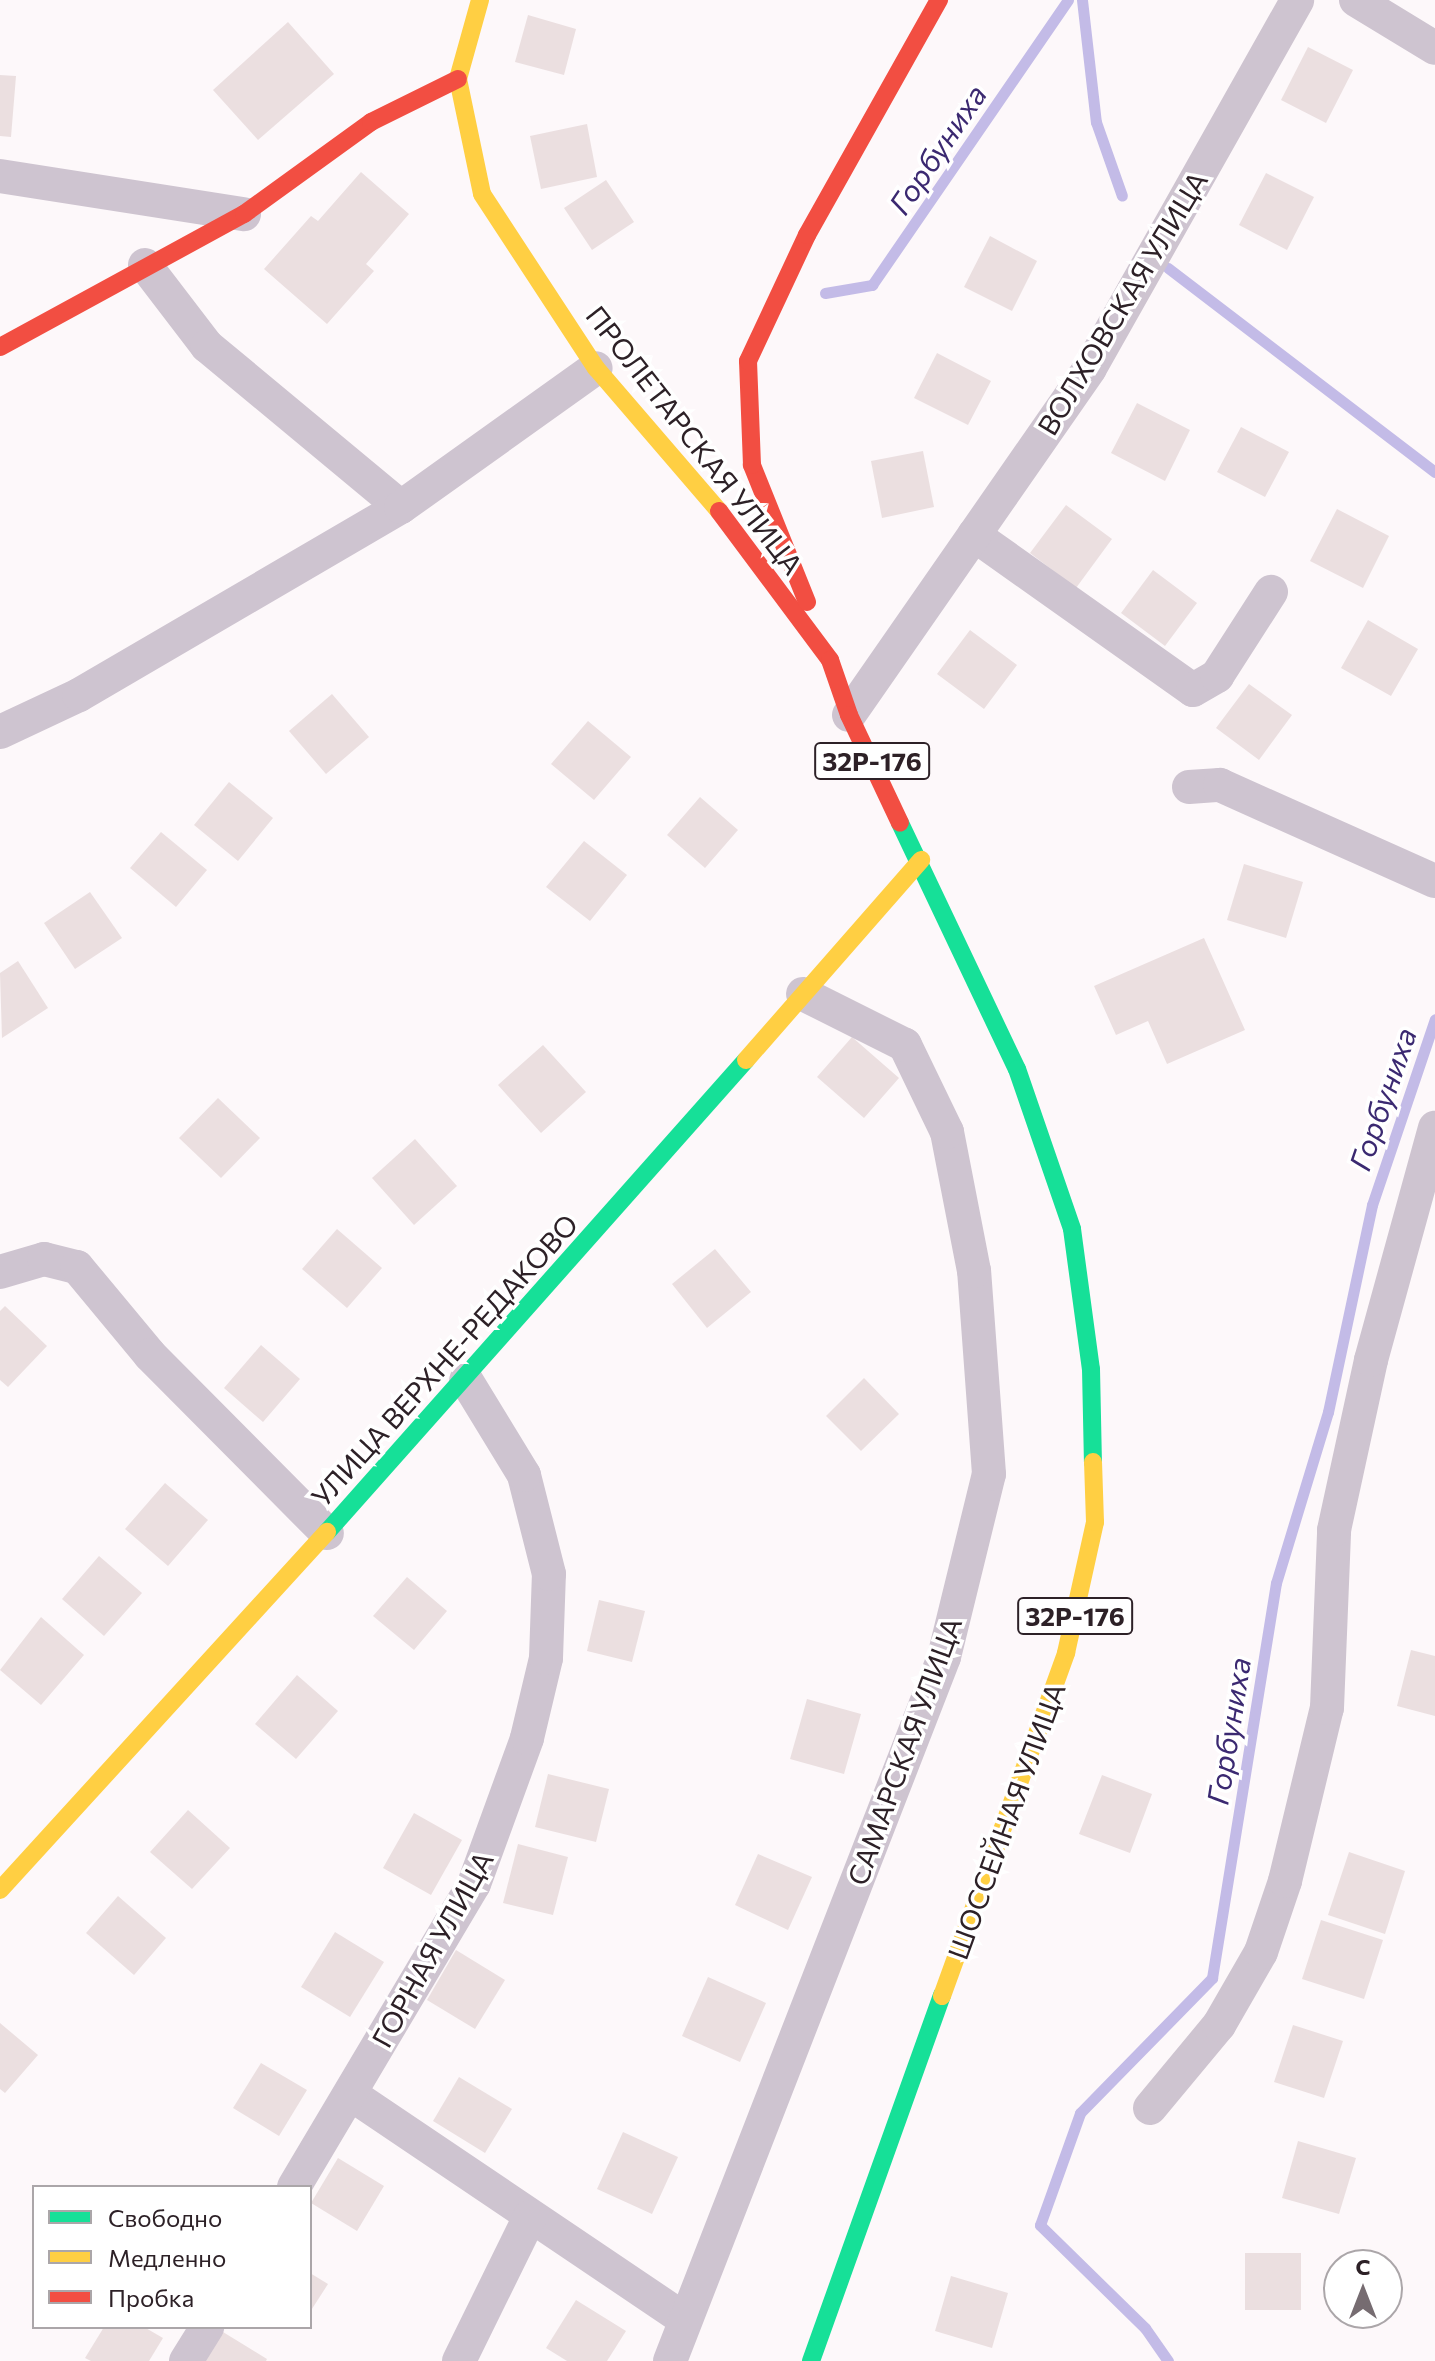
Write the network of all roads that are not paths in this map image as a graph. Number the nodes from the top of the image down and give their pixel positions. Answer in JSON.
{"nodes":[{"id":1,"x":480,"y":0,"type":"edge"},
{"id":2,"x":939,"y":0,"type":"edge"},
{"id":3,"x":1297,"y":0,"type":"edge"},
{"id":4,"x":1356,"y":0,"type":"edge"},
{"id":5,"x":1435,"y":48,"type":"edge"},
{"id":6,"x":458,"y":79,"type":"junction"},
{"id":7,"x":0,"y":176,"type":"edge"},
{"id":8,"x":244,"y":214,"type":"junction"},
{"id":9,"x":145,"y":265,"type":"junction"},
{"id":10,"x":0,"y":347,"type":"edge"},
{"id":11,"x":596,"y":368,"type":"junction"},
{"id":12,"x":401,"y":507,"type":"junction"},
{"id":13,"x":974,"y":535,"type":"junction"},
{"id":14,"x":1271,"y":592,"type":"dead end"},
{"id":15,"x":830,"y":660,"type":"junction"},
{"id":16,"x":849,"y":715,"type":"junction"},
{"id":17,"x":0,"y":732,"type":"edge"},
{"id":18,"x":1189,"y":787,"type":"dead end"},
{"id":19,"x":921,"y":860,"type":"junction"},
{"id":20,"x":1435,"y":881,"type":"edge"},
{"id":21,"x":803,"y":994,"type":"junction"},
{"id":22,"x":1435,"y":1128,"type":"edge"},
{"id":23,"x":0,"y":1272,"type":"edge"},
{"id":24,"x":466,"y":1380,"type":"junction"},
{"id":25,"x":327,"y":1533,"type":"junction"},
{"id":26,"x":0,"y":1890,"type":"edge"},
{"id":27,"x":352,"y":2095,"type":"junction"},
{"id":28,"x":1150,"y":2108,"type":"dead end"},
{"id":29,"x":295,"y":2185,"type":"edge"},
{"id":30,"x":530,"y":2217,"type":"junction"},
{"id":31,"x":683,"y":2318,"type":"junction"},
{"id":32,"x":206,"y":2329,"type":"edge"},
{"id":33,"x":186,"y":2361,"type":"edge"},
{"id":34,"x":459,"y":2361,"type":"edge"},
{"id":35,"x":670,"y":2361,"type":"edge"},
{"id":36,"x":811,"y":2361,"type":"edge"}],
"edges":[{"from":1,"to":6,"type":"main road","name":"ПРОЛЕТАРСКАЯ УЛИЦА"},
{"from":2,"to":15,"type":"main road"},
{"from":3,"to":13,"type":"street","name":"ВОЛХОВСКАЯ УЛИЦА"},
{"from":4,"to":5,"type":"street"},
{"from":6,"to":8,"type":"main road"},
{"from":6,"to":11,"type":"main road","name":"ПРОЛЕТАРСКАЯ УЛИЦА"},
{"from":7,"to":8,"type":"street"},
{"from":8,"to":9,"type":"main road"},
{"from":9,"to":10,"type":"main road"},
{"from":9,"to":12,"type":"street"},
{"from":11,"to":12,"type":"street"},
{"from":11,"to":15,"type":"main road","name":"ПРОЛЕТАРСКАЯ УЛИЦА"},
{"from":12,"to":17,"type":"street"},
{"from":13,"to":14,"type":"street"},
{"from":13,"to":16,"type":"street","name":"ВОЛХОВСКАЯ УЛИЦА"},
{"from":15,"to":16,"type":"main road","name":"ПРОЛЕТАРСКАЯ УЛИЦА","number":"32Р-176"},
{"from":16,"to":19,"type":"main road","name":"ПРОЛЕТАРСКАЯ УЛИЦА","number":"32Р-176"},
{"from":18,"to":20,"type":"street"},
{"from":19,"to":21,"type":"main road","name":"УЛИЦА ВЕРХНЕ-РЕДАКОВО"},
{"from":19,"to":36,"type":"main road","name":"ШОССЕЙНАЯ УЛИЦА","number":"32Р-176"},
{"from":21,"to":24,"type":"main road","name":"УЛИЦА ВЕРХНЕ-РЕДАКОВО"},
{"from":21,"to":31,"type":"street","name":"САМАРСКАЯ УЛИЦА"},
{"from":22,"to":28,"type":"street"},
{"from":23,"to":25,"type":"street"},
{"from":24,"to":25,"type":"main road","name":"УЛИЦА ВЕРХНЕ-РЕДАКОВО"},
{"from":24,"to":27,"type":"street","name":"ГОРНАЯ УЛИЦА"},
{"from":25,"to":26,"type":"main road","name":"УЛИЦА ВЕРХНЕ-РЕДАКОВО"},
{"from":27,"to":29,"type":"street","name":"ГОРНАЯ УЛИЦА"},
{"from":27,"to":30,"type":"street"},
{"from":30,"to":31,"type":"street"},
{"from":30,"to":34,"type":"street"},
{"from":31,"to":35,"type":"street","name":"САМАРСКАЯ УЛИЦА"},
{"from":32,"to":33,"type":"street"}]}
